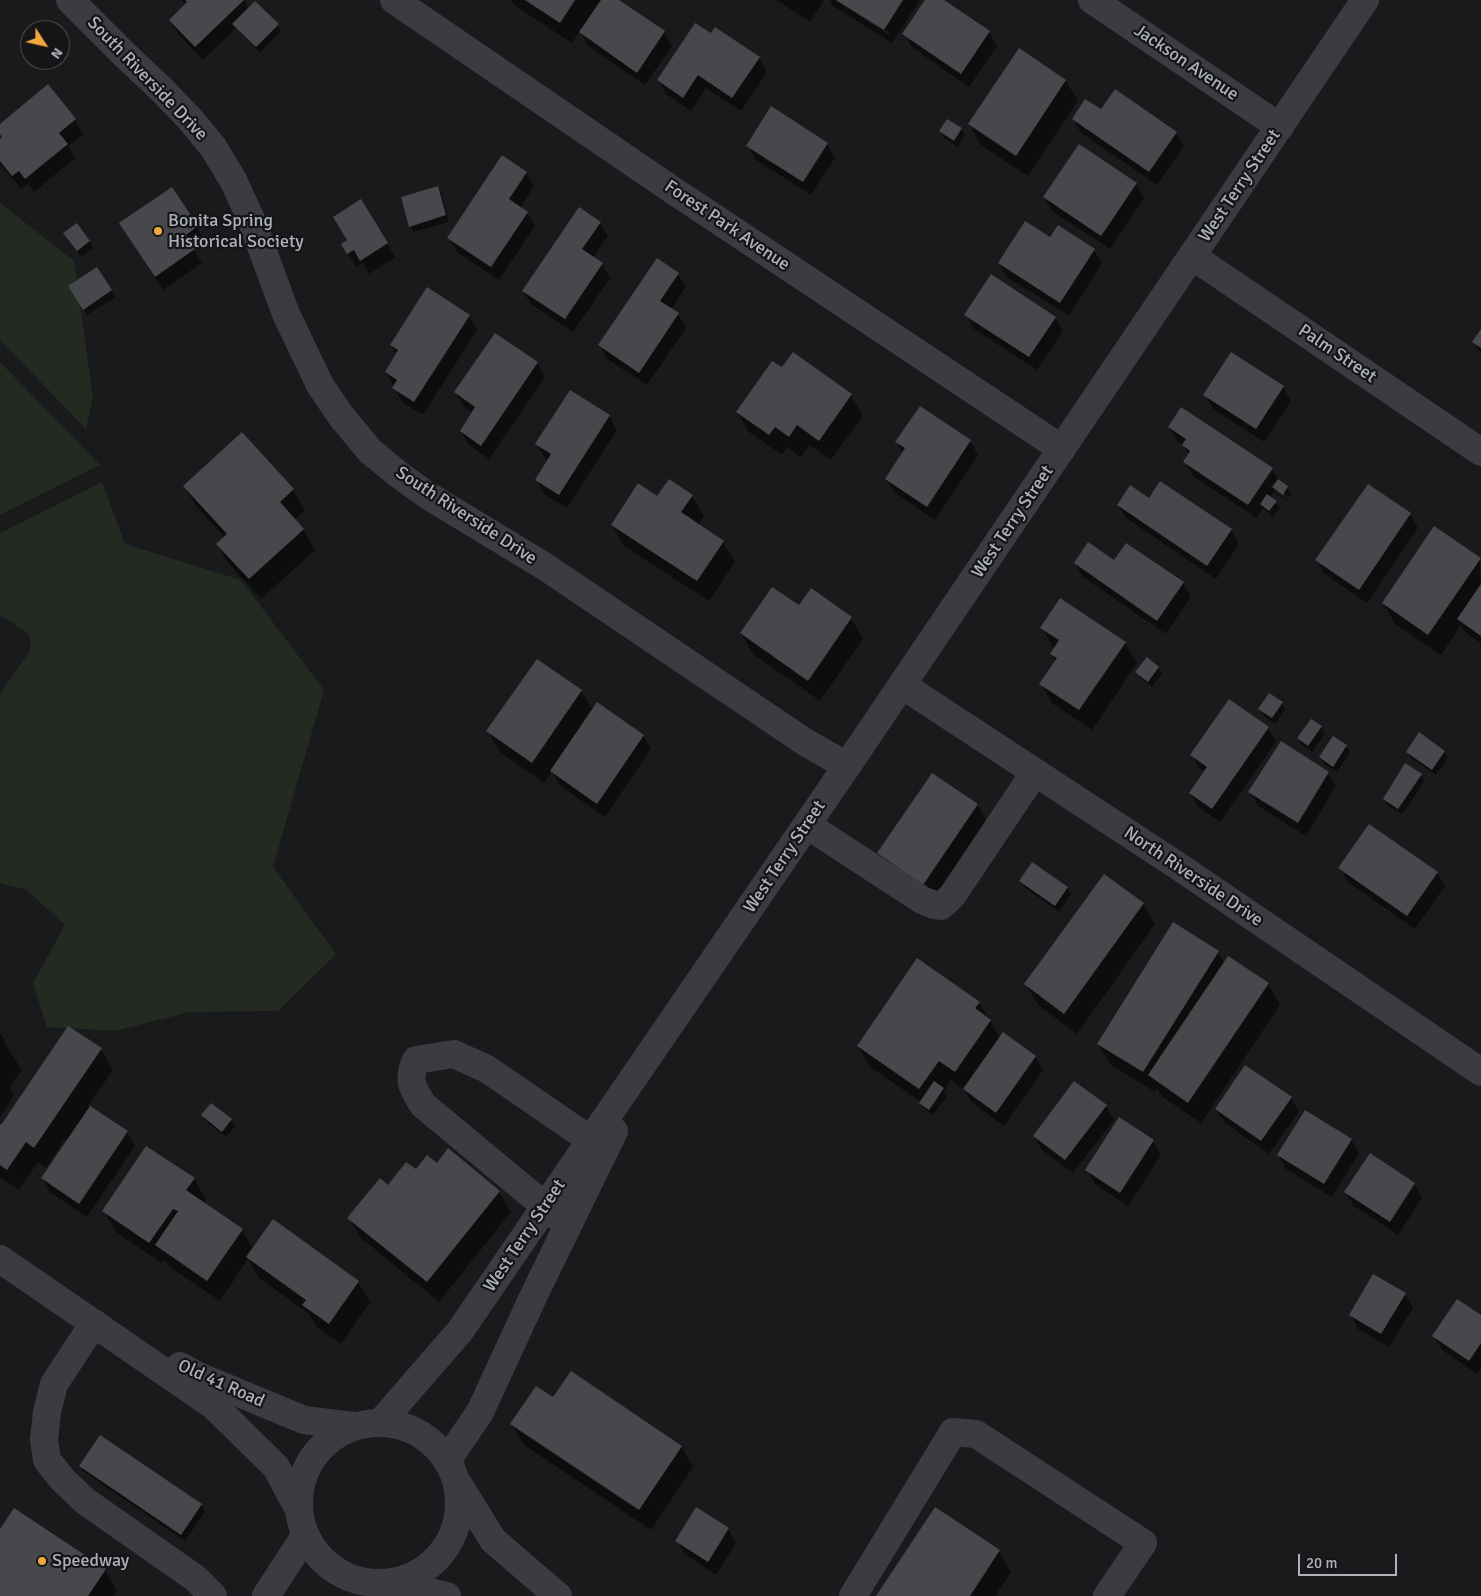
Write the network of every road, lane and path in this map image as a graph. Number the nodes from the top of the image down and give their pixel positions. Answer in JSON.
{"nodes":[{"id":1,"x":70,"y":0,"type":"edge"},
{"id":2,"x":394,"y":0,"type":"edge"},
{"id":3,"x":1092,"y":0,"type":"edge"},
{"id":4,"x":1366,"y":0,"type":"edge"},
{"id":5,"x":1280,"y":127,"type":"junction"},
{"id":6,"x":1192,"y":256,"type":"junction"},
{"id":7,"x":1062,"y":449,"type":"junction"},
{"id":8,"x":1481,"y":452,"type":"edge"},
{"id":9,"x":902,"y":685,"type":"junction"},
{"id":10,"x":847,"y":766,"type":"junction"},
{"id":11,"x":1035,"y":772,"type":"junction"},
{"id":12,"x":806,"y":825,"type":"junction"},
{"id":13,"x":1481,"y":1072,"type":"edge"},
{"id":14,"x":598,"y":1145,"type":"junction"},
{"id":15,"x":545,"y":1207,"type":"junction"},
{"id":16,"x":568,"y":1225,"type":"junction"},
{"id":17,"x":0,"y":1259,"type":"edge"},
{"id":18,"x":94,"y":1323,"type":"junction"},
{"id":19,"x":381,"y":1422,"type":"junction"},
{"id":20,"x":354,"y":1426,"type":"junction"},
{"id":21,"x":453,"y":1472,"type":"junction"},
{"id":22,"x":298,"y":1510,"type":"junction"},
{"id":23,"x":305,"y":1536,"type":"junction"},
{"id":24,"x":393,"y":1583,"type":"junction"},
{"id":25,"x":360,"y":1590,"type":"edge"},
{"id":26,"x":213,"y":1596,"type":"edge"},
{"id":27,"x":266,"y":1596,"type":"edge"},
{"id":28,"x":447,"y":1596,"type":"edge"},
{"id":29,"x":558,"y":1596,"type":"edge"},
{"id":30,"x":853,"y":1596,"type":"edge"},
{"id":31,"x":1107,"y":1596,"type":"edge"}],
"edges":[{"from":1,"to":10,"type":"street","name":"South Riverside Drive"},
{"from":2,"to":7,"type":"street","name":"Forest Park Avenue"},
{"from":3,"to":5,"type":"street","name":"Jackson Avenue"},
{"from":4,"to":5,"type":"street","name":"West Terry Street"},
{"from":5,"to":6,"type":"street","name":"West Terry Street"},
{"from":6,"to":7,"type":"street","name":"West Terry Street"},
{"from":6,"to":8,"type":"street","name":"Palm Street"},
{"from":7,"to":9,"type":"street","name":"West Terry Street"},
{"from":9,"to":10,"type":"street","name":"West Terry Street"},
{"from":9,"to":11,"type":"street","name":"North Riverside Drive"},
{"from":10,"to":12,"type":"street","name":"West Terry Street"},
{"from":11,"to":12,"type":"street"},
{"from":11,"to":13,"type":"street","name":"North Riverside Drive"},
{"from":12,"to":14,"type":"street","name":"West Terry Street"},
{"from":14,"to":15,"type":"street","name":"West Terry Street"},
{"from":14,"to":15,"type":"street"},
{"from":14,"to":16,"type":"street","name":"West Terry Street"},
{"from":15,"to":16,"type":"street"},
{"from":15,"to":19,"type":"street","name":"West Terry Street"},
{"from":16,"to":21,"type":"street","name":"West Terry Street"},
{"from":17,"to":18,"type":"street","name":"Old 41 Road"},
{"from":18,"to":20,"type":"street","name":"Old 41 Road"},
{"from":18,"to":22,"type":"street","name":"Old 41 Road"},
{"from":18,"to":26,"type":"street"},
{"from":19,"to":20,"type":"street"},
{"from":19,"to":21,"type":"street"},
{"from":20,"to":22,"type":"street"},
{"from":21,"to":24,"type":"street"},
{"from":21,"to":29,"type":"street"},
{"from":22,"to":23,"type":"street"},
{"from":23,"to":25,"type":"street"},
{"from":23,"to":27,"type":"street"},
{"from":24,"to":25,"type":"street"},
{"from":24,"to":28,"type":"street"},
{"from":30,"to":31,"type":"street"}]}
